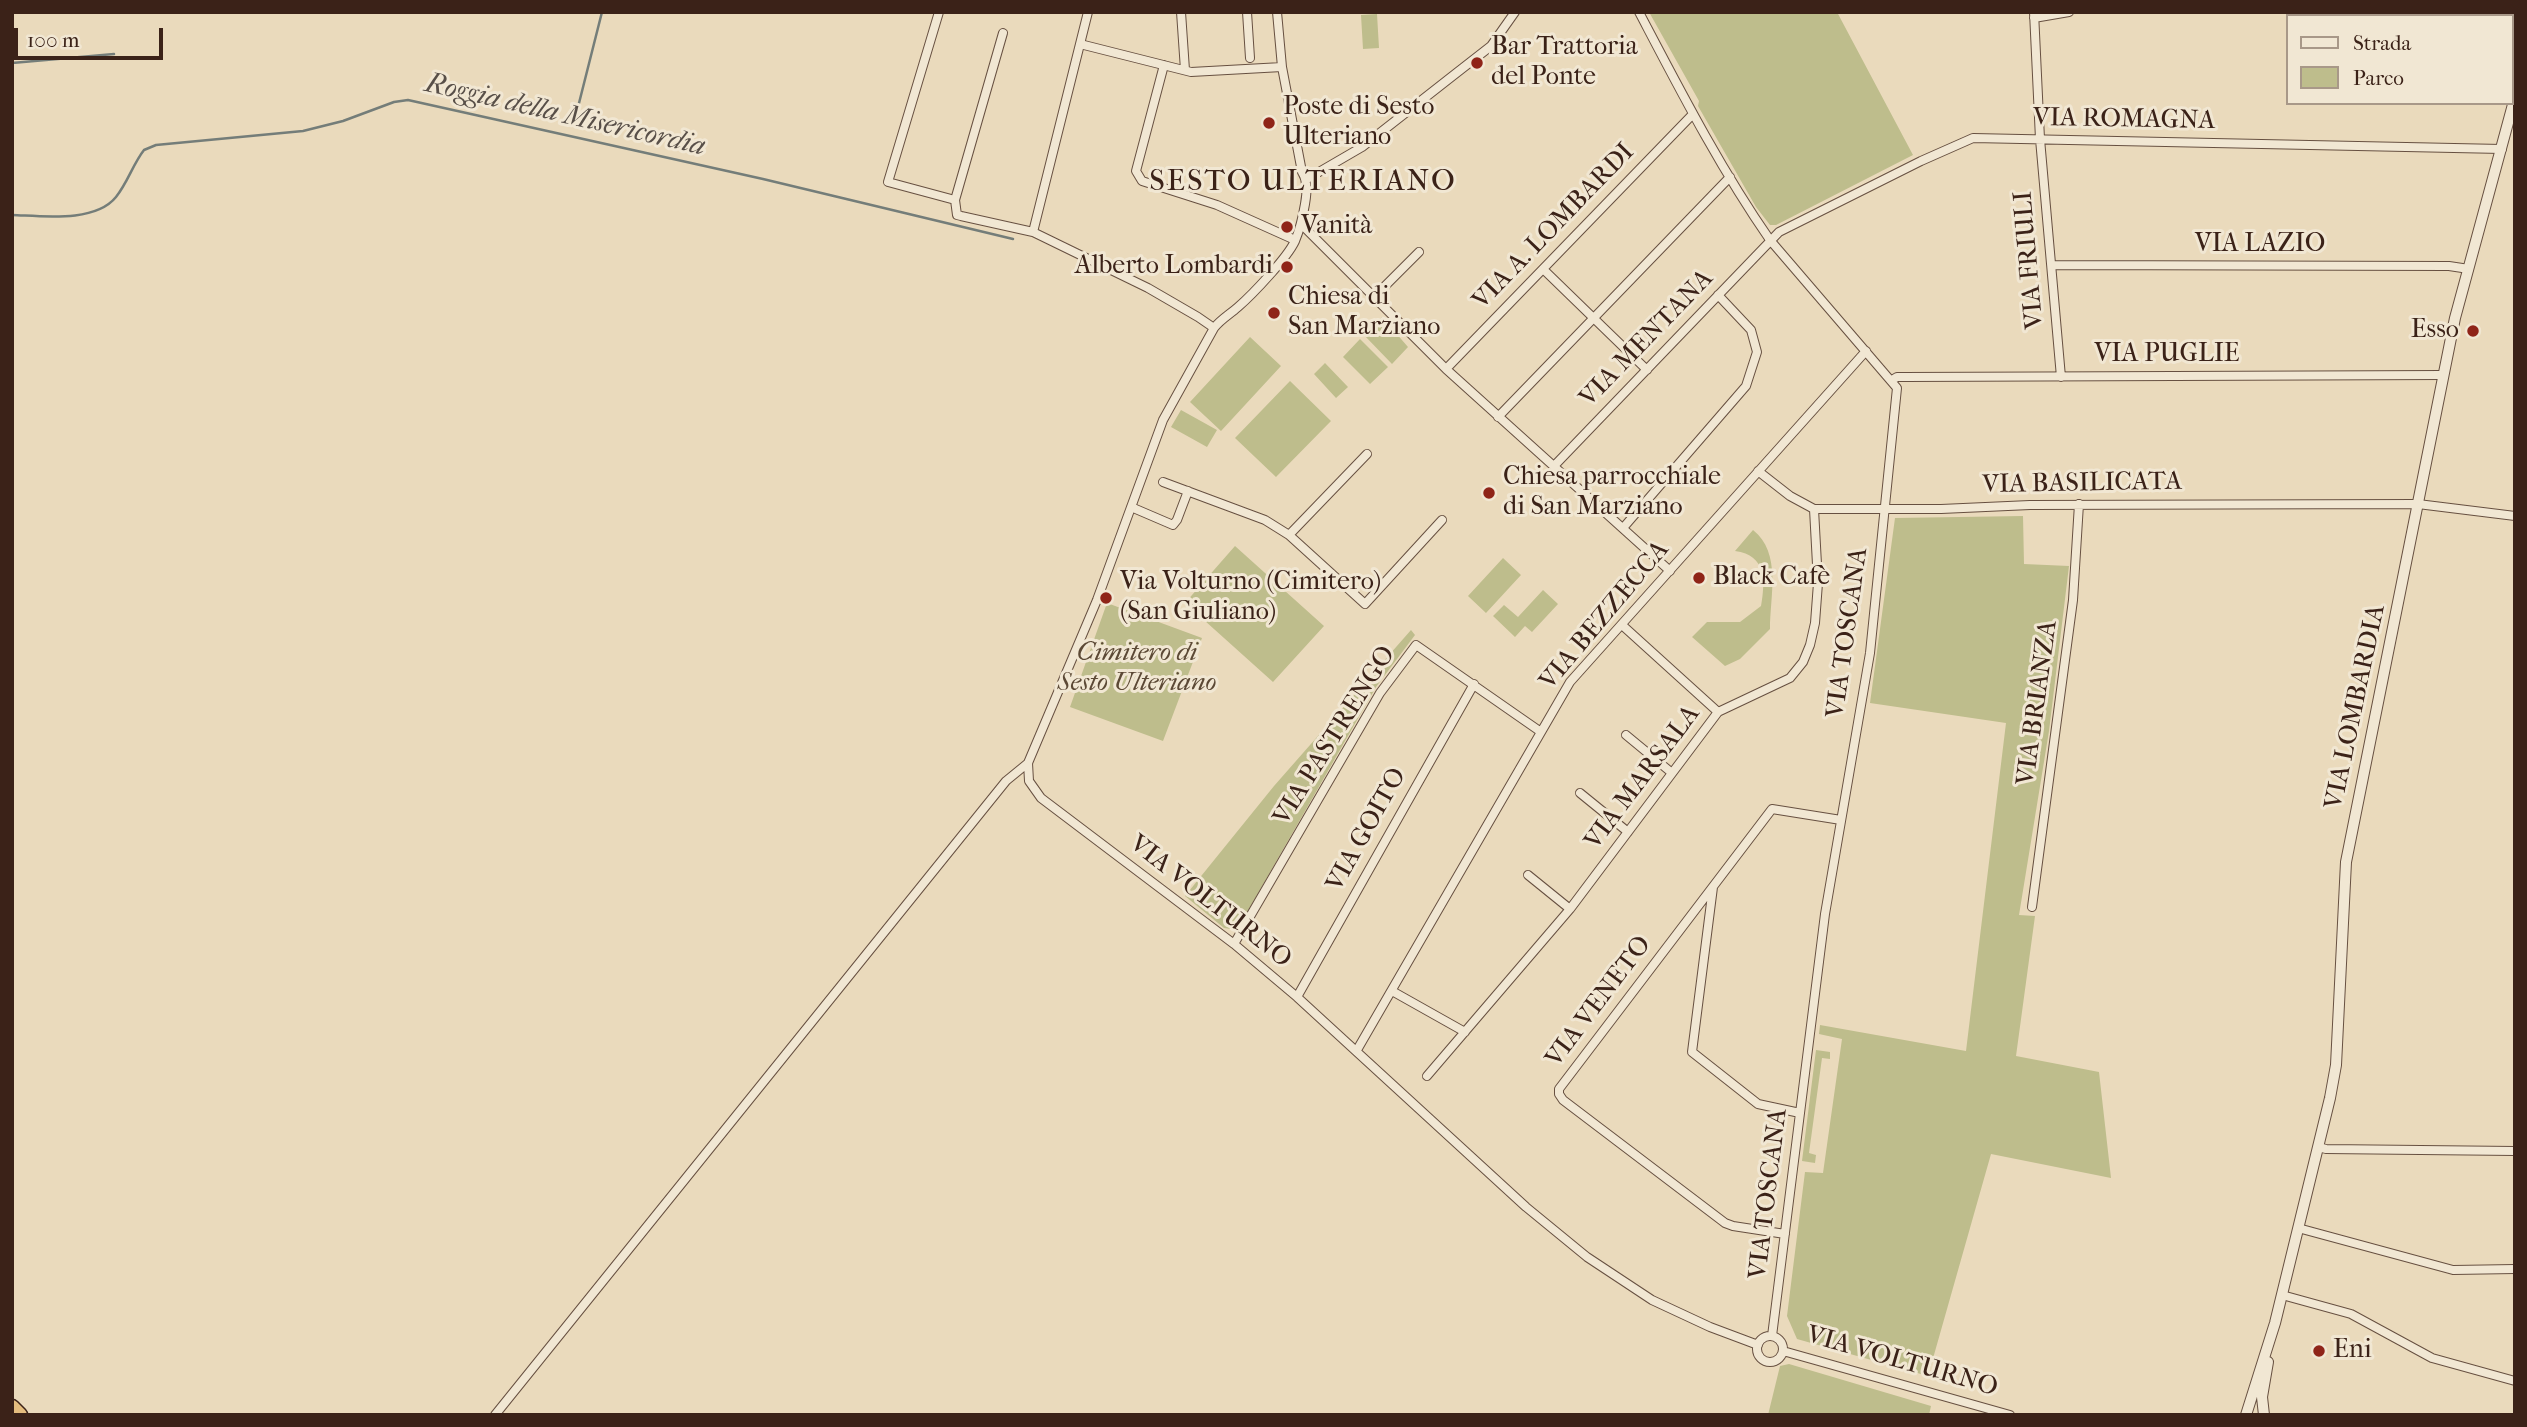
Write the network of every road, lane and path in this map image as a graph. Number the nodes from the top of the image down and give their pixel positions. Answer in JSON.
{"nodes":[{"id":1,"x":939,"y":12,"type":"edge"},
{"id":2,"x":1088,"y":12,"type":"edge"},
{"id":3,"x":1181,"y":12,"type":"edge"},
{"id":4,"x":1247,"y":12,"type":"edge"},
{"id":5,"x":1278,"y":12,"type":"edge"},
{"id":6,"x":1515,"y":12,"type":"edge"},
{"id":7,"x":1639,"y":12,"type":"edge"},
{"id":8,"x":2069,"y":12,"type":"edge"},
{"id":9,"x":2034,"y":15,"type":"edge"},
{"id":10,"x":1003,"y":33,"type":"dead end"},
{"id":11,"x":1080,"y":44,"type":"junction"},
{"id":12,"x":1250,"y":58,"type":"dead end"},
{"id":13,"x":1164,"y":65,"type":"junction"},
{"id":14,"x":1282,"y":67,"type":"junction"},
{"id":15,"x":1185,"y":70,"type":"junction"},
{"id":16,"x":2515,"y":97,"type":"edge"},
{"id":17,"x":1693,"y":114,"type":"junction"},
{"id":18,"x":2040,"y":139,"type":"junction"},
{"id":19,"x":2502,"y":149,"type":"junction"},
{"id":20,"x":1730,"y":177,"type":"junction"},
{"id":21,"x":1307,"y":179,"type":"junction"},
{"id":22,"x":955,"y":200,"type":"junction"},
{"id":23,"x":1301,"y":224,"type":"junction"},
{"id":24,"x":1033,"y":232,"type":"junction"},
{"id":25,"x":1295,"y":240,"type":"junction"},
{"id":26,"x":1770,"y":240,"type":"junction"},
{"id":27,"x":1419,"y":252,"type":"dead end"},
{"id":28,"x":2052,"y":265,"type":"junction"},
{"id":29,"x":1543,"y":269,"type":"junction"},
{"id":30,"x":2469,"y":269,"type":"junction"},
{"id":31,"x":1718,"y":295,"type":"junction"},
{"id":32,"x":1374,"y":297,"type":"junction"},
{"id":33,"x":1592,"y":317,"type":"junction"},
{"id":34,"x":1214,"y":328,"type":"junction"},
{"id":35,"x":1866,"y":351,"type":"junction"},
{"id":36,"x":1446,"y":369,"type":"junction"},
{"id":37,"x":1647,"y":370,"type":"junction"},
{"id":38,"x":2443,"y":375,"type":"junction"},
{"id":39,"x":2061,"y":377,"type":"junction"},
{"id":40,"x":1892,"y":380,"type":"junction"},
{"id":41,"x":1499,"y":417,"type":"junction"},
{"id":42,"x":1367,"y":454,"type":"dead end"},
{"id":43,"x":1554,"y":466,"type":"junction"},
{"id":44,"x":1758,"y":471,"type":"junction"},
{"id":45,"x":1163,"y":482,"type":"dead end"},
{"id":46,"x":1188,"y":491,"type":"junction"},
{"id":47,"x":2079,"y":504,"type":"junction"},
{"id":48,"x":2418,"y":504,"type":"junction"},
{"id":49,"x":1131,"y":508,"type":"junction"},
{"id":50,"x":1814,"y":509,"type":"junction"},
{"id":51,"x":1886,"y":509,"type":"junction"},
{"id":52,"x":2515,"y":516,"type":"edge"},
{"id":53,"x":1442,"y":520,"type":"dead end"},
{"id":54,"x":1623,"y":528,"type":"junction"},
{"id":55,"x":1289,"y":535,"type":"junction"},
{"id":56,"x":1670,"y":570,"type":"junction"},
{"id":57,"x":1622,"y":625,"type":"junction"},
{"id":58,"x":1474,"y":684,"type":"junction"},
{"id":59,"x":1718,"y":712,"type":"junction"},
{"id":60,"x":1541,"y":732,"type":"junction"},
{"id":61,"x":1626,"y":735,"type":"dead end"},
{"id":62,"x":1028,"y":763,"type":"junction"},
{"id":63,"x":1672,"y":773,"type":"junction"},
{"id":64,"x":1580,"y":793,"type":"dead end"},
{"id":65,"x":1841,"y":820,"type":"junction"},
{"id":66,"x":1628,"y":832,"type":"junction"},
{"id":67,"x":1528,"y":875,"type":"dead end"},
{"id":68,"x":1714,"y":885,"type":"junction"},
{"id":69,"x":2032,"y":907,"type":"dead end"},
{"id":70,"x":1570,"y":909,"type":"junction"},
{"id":71,"x":1234,"y":944,"type":"junction"},
{"id":72,"x":1392,"y":991,"type":"junction"},
{"id":73,"x":1297,"y":997,"type":"junction"},
{"id":74,"x":1465,"y":1032,"type":"junction"},
{"id":75,"x":1357,"y":1050,"type":"junction"},
{"id":76,"x":1427,"y":1076,"type":"dead end"},
{"id":77,"x":1800,"y":1113,"type":"junction"},
{"id":78,"x":2318,"y":1147,"type":"junction"},
{"id":79,"x":2515,"y":1151,"type":"edge"},
{"id":80,"x":2298,"y":1228,"type":"junction"},
{"id":81,"x":1785,"y":1234,"type":"junction"},
{"id":82,"x":2515,"y":1269,"type":"edge"},
{"id":83,"x":2282,"y":1295,"type":"junction"},
{"id":84,"x":2273,"y":1331,"type":"junction"},
{"id":85,"x":1772,"y":1336,"type":"junction"},
{"id":86,"x":1758,"y":1345,"type":"junction"},
{"id":87,"x":1783,"y":1350,"type":"junction"},
{"id":88,"x":2515,"y":1381,"type":"edge"},
{"id":89,"x":12,"y":1407,"type":"edge"},
{"id":90,"x":20,"y":1415,"type":"edge"},
{"id":91,"x":495,"y":1415,"type":"edge"},
{"id":92,"x":2010,"y":1415,"type":"edge"},
{"id":93,"x":2246,"y":1415,"type":"edge"},
{"id":94,"x":2264,"y":1415,"type":"edge"}],
"edges":[{"from":1,"to":22,"type":"street"},
{"from":2,"to":11,"type":"street"},
{"from":3,"to":15,"type":"street"},
{"from":4,"to":12,"type":"street"},
{"from":5,"to":14,"type":"street"},
{"from":6,"to":21,"type":"street"},
{"from":7,"to":17,"type":"street"},
{"from":8,"to":9,"type":"street"},
{"from":9,"to":18,"type":"street","name":"VIA FRIULI"},
{"from":10,"to":22,"type":"street"},
{"from":11,"to":13,"type":"street"},
{"from":11,"to":24,"type":"street"},
{"from":13,"to":15,"type":"street"},
{"from":13,"to":25,"type":"street"},
{"from":14,"to":15,"type":"street"},
{"from":14,"to":21,"type":"street"},
{"from":16,"to":19,"type":"street","name":"VIA LOMBARDIA"},
{"from":17,"to":20,"type":"street"},
{"from":17,"to":29,"type":"street","name":"VIA A. LOMBARDI"},
{"from":18,"to":19,"type":"street","name":"VIA ROMAGNA"},
{"from":18,"to":26,"type":"street","name":"VIA ROMAGNA"},
{"from":18,"to":28,"type":"street","name":"VIA FRIULI"},
{"from":19,"to":30,"type":"street","name":"VIA LOMBARDIA"},
{"from":20,"to":26,"type":"street"},
{"from":20,"to":33,"type":"street"},
{"from":21,"to":23,"type":"street"},
{"from":22,"to":24,"type":"street"},
{"from":23,"to":25,"type":"street"},
{"from":23,"to":32,"type":"street"},
{"from":24,"to":34,"type":"street"},
{"from":25,"to":34,"type":"street"},
{"from":26,"to":31,"type":"street","name":"VIA MENTANA"},
{"from":26,"to":35,"type":"street"},
{"from":27,"to":32,"type":"street"},
{"from":28,"to":30,"type":"street","name":"VIA LAZIO"},
{"from":28,"to":39,"type":"street","name":"VIA FRIULI"},
{"from":29,"to":33,"type":"street"},
{"from":29,"to":36,"type":"street","name":"VIA A. LOMBARDI"},
{"from":30,"to":38,"type":"street","name":"VIA LOMBARDIA"},
{"from":31,"to":37,"type":"street","name":"VIA MENTANA"},
{"from":31,"to":54,"type":"street"},
{"from":32,"to":36,"type":"street"},
{"from":33,"to":37,"type":"street"},
{"from":33,"to":41,"type":"street"},
{"from":34,"to":49,"type":"street"},
{"from":35,"to":40,"type":"street"},
{"from":35,"to":44,"type":"street","name":"VIA BEZZECCA"},
{"from":36,"to":41,"type":"street"},
{"from":37,"to":43,"type":"street","name":"VIA MENTANA"},
{"from":38,"to":39,"type":"street","name":"VIA PUGLIE"},
{"from":38,"to":48,"type":"street","name":"VIA LOMBARDIA"},
{"from":39,"to":40,"type":"street","name":"VIA PUGLIE"},
{"from":40,"to":51,"type":"street","name":"VIA TOSCANA"},
{"from":41,"to":43,"type":"street"},
{"from":42,"to":55,"type":"street"},
{"from":43,"to":54,"type":"street"},
{"from":44,"to":50,"type":"street"},
{"from":44,"to":56,"type":"street","name":"VIA BEZZECCA"},
{"from":45,"to":46,"type":"street"},
{"from":46,"to":49,"type":"street"},
{"from":46,"to":55,"type":"street"},
{"from":47,"to":48,"type":"street","name":"VIA BASILICATA"},
{"from":47,"to":51,"type":"street","name":"VIA BASILICATA"},
{"from":47,"to":69,"type":"street","name":"VIA BRIANZA"},
{"from":48,"to":52,"type":"street","name":"VIA BASILICATA"},
{"from":48,"to":78,"type":"street","name":"VIA LOMBARDIA"},
{"from":49,"to":62,"type":"street"},
{"from":50,"to":51,"type":"street","name":"VIA BASILICATA"},
{"from":50,"to":59,"type":"street","name":"VIA MARSALA"},
{"from":51,"to":65,"type":"street","name":"VIA TOSCANA"},
{"from":53,"to":55,"type":"street"},
{"from":54,"to":56,"type":"street"},
{"from":56,"to":57,"type":"street","name":"VIA BEZZECCA"},
{"from":57,"to":59,"type":"street"},
{"from":57,"to":60,"type":"street","name":"VIA BEZZECCA"},
{"from":58,"to":60,"type":"street","name":"VIA PASTRENGO"},
{"from":58,"to":71,"type":"street","name":"VIA PASTRENGO"},
{"from":58,"to":73,"type":"street","name":"VIA GOITO"},
{"from":59,"to":63,"type":"street","name":"VIA MARSALA"},
{"from":60,"to":72,"type":"street","name":"VIA BEZZECCA"},
{"from":61,"to":63,"type":"street"},
{"from":62,"to":71,"type":"street","name":"VIA VOLTURNO"},
{"from":62,"to":91,"type":"street"},
{"from":63,"to":66,"type":"street","name":"VIA MARSALA"},
{"from":64,"to":66,"type":"street"},
{"from":65,"to":68,"type":"street","name":"VIA VENETO"},
{"from":65,"to":77,"type":"street","name":"VIA TOSCANA"},
{"from":66,"to":70,"type":"street","name":"VIA MARSALA"},
{"from":67,"to":70,"type":"street"},
{"from":68,"to":77,"type":"street"},
{"from":68,"to":81,"type":"street","name":"VIA VENETO"},
{"from":70,"to":74,"type":"street","name":"VIA MARSALA"},
{"from":71,"to":73,"type":"street","name":"VIA VOLTURNO"},
{"from":72,"to":74,"type":"street"},
{"from":72,"to":75,"type":"street","name":"VIA BEZZECCA"},
{"from":73,"to":75,"type":"street","name":"VIA VOLTURNO"},
{"from":74,"to":76,"type":"street","name":"VIA MARSALA"},
{"from":75,"to":86,"type":"street","name":"VIA VOLTURNO"},
{"from":77,"to":81,"type":"street","name":"VIA TOSCANA"},
{"from":78,"to":79,"type":"street"},
{"from":78,"to":80,"type":"street","name":"VIA LOMBARDIA"},
{"from":80,"to":82,"type":"street"},
{"from":80,"to":83,"type":"street","name":"VIA LOMBARDIA"},
{"from":81,"to":85,"type":"street","name":"VIA TOSCANA"},
{"from":83,"to":84,"type":"street","name":"VIA LOMBARDIA"},
{"from":83,"to":88,"type":"street"},
{"from":84,"to":93,"type":"street","name":"VIA LOMBARDIA"},
{"from":84,"to":94,"type":"street","name":"VIA LOMBARDIA"},
{"from":85,"to":86,"type":"street","name":"VIA VOLTURNO"},
{"from":85,"to":87,"type":"street","name":"VIA VOLTURNO"},
{"from":86,"to":87,"type":"street","name":"VIA VOLTURNO"},
{"from":87,"to":92,"type":"street","name":"VIA VOLTURNO"},
{"from":89,"to":90,"type":"highway"}]}
